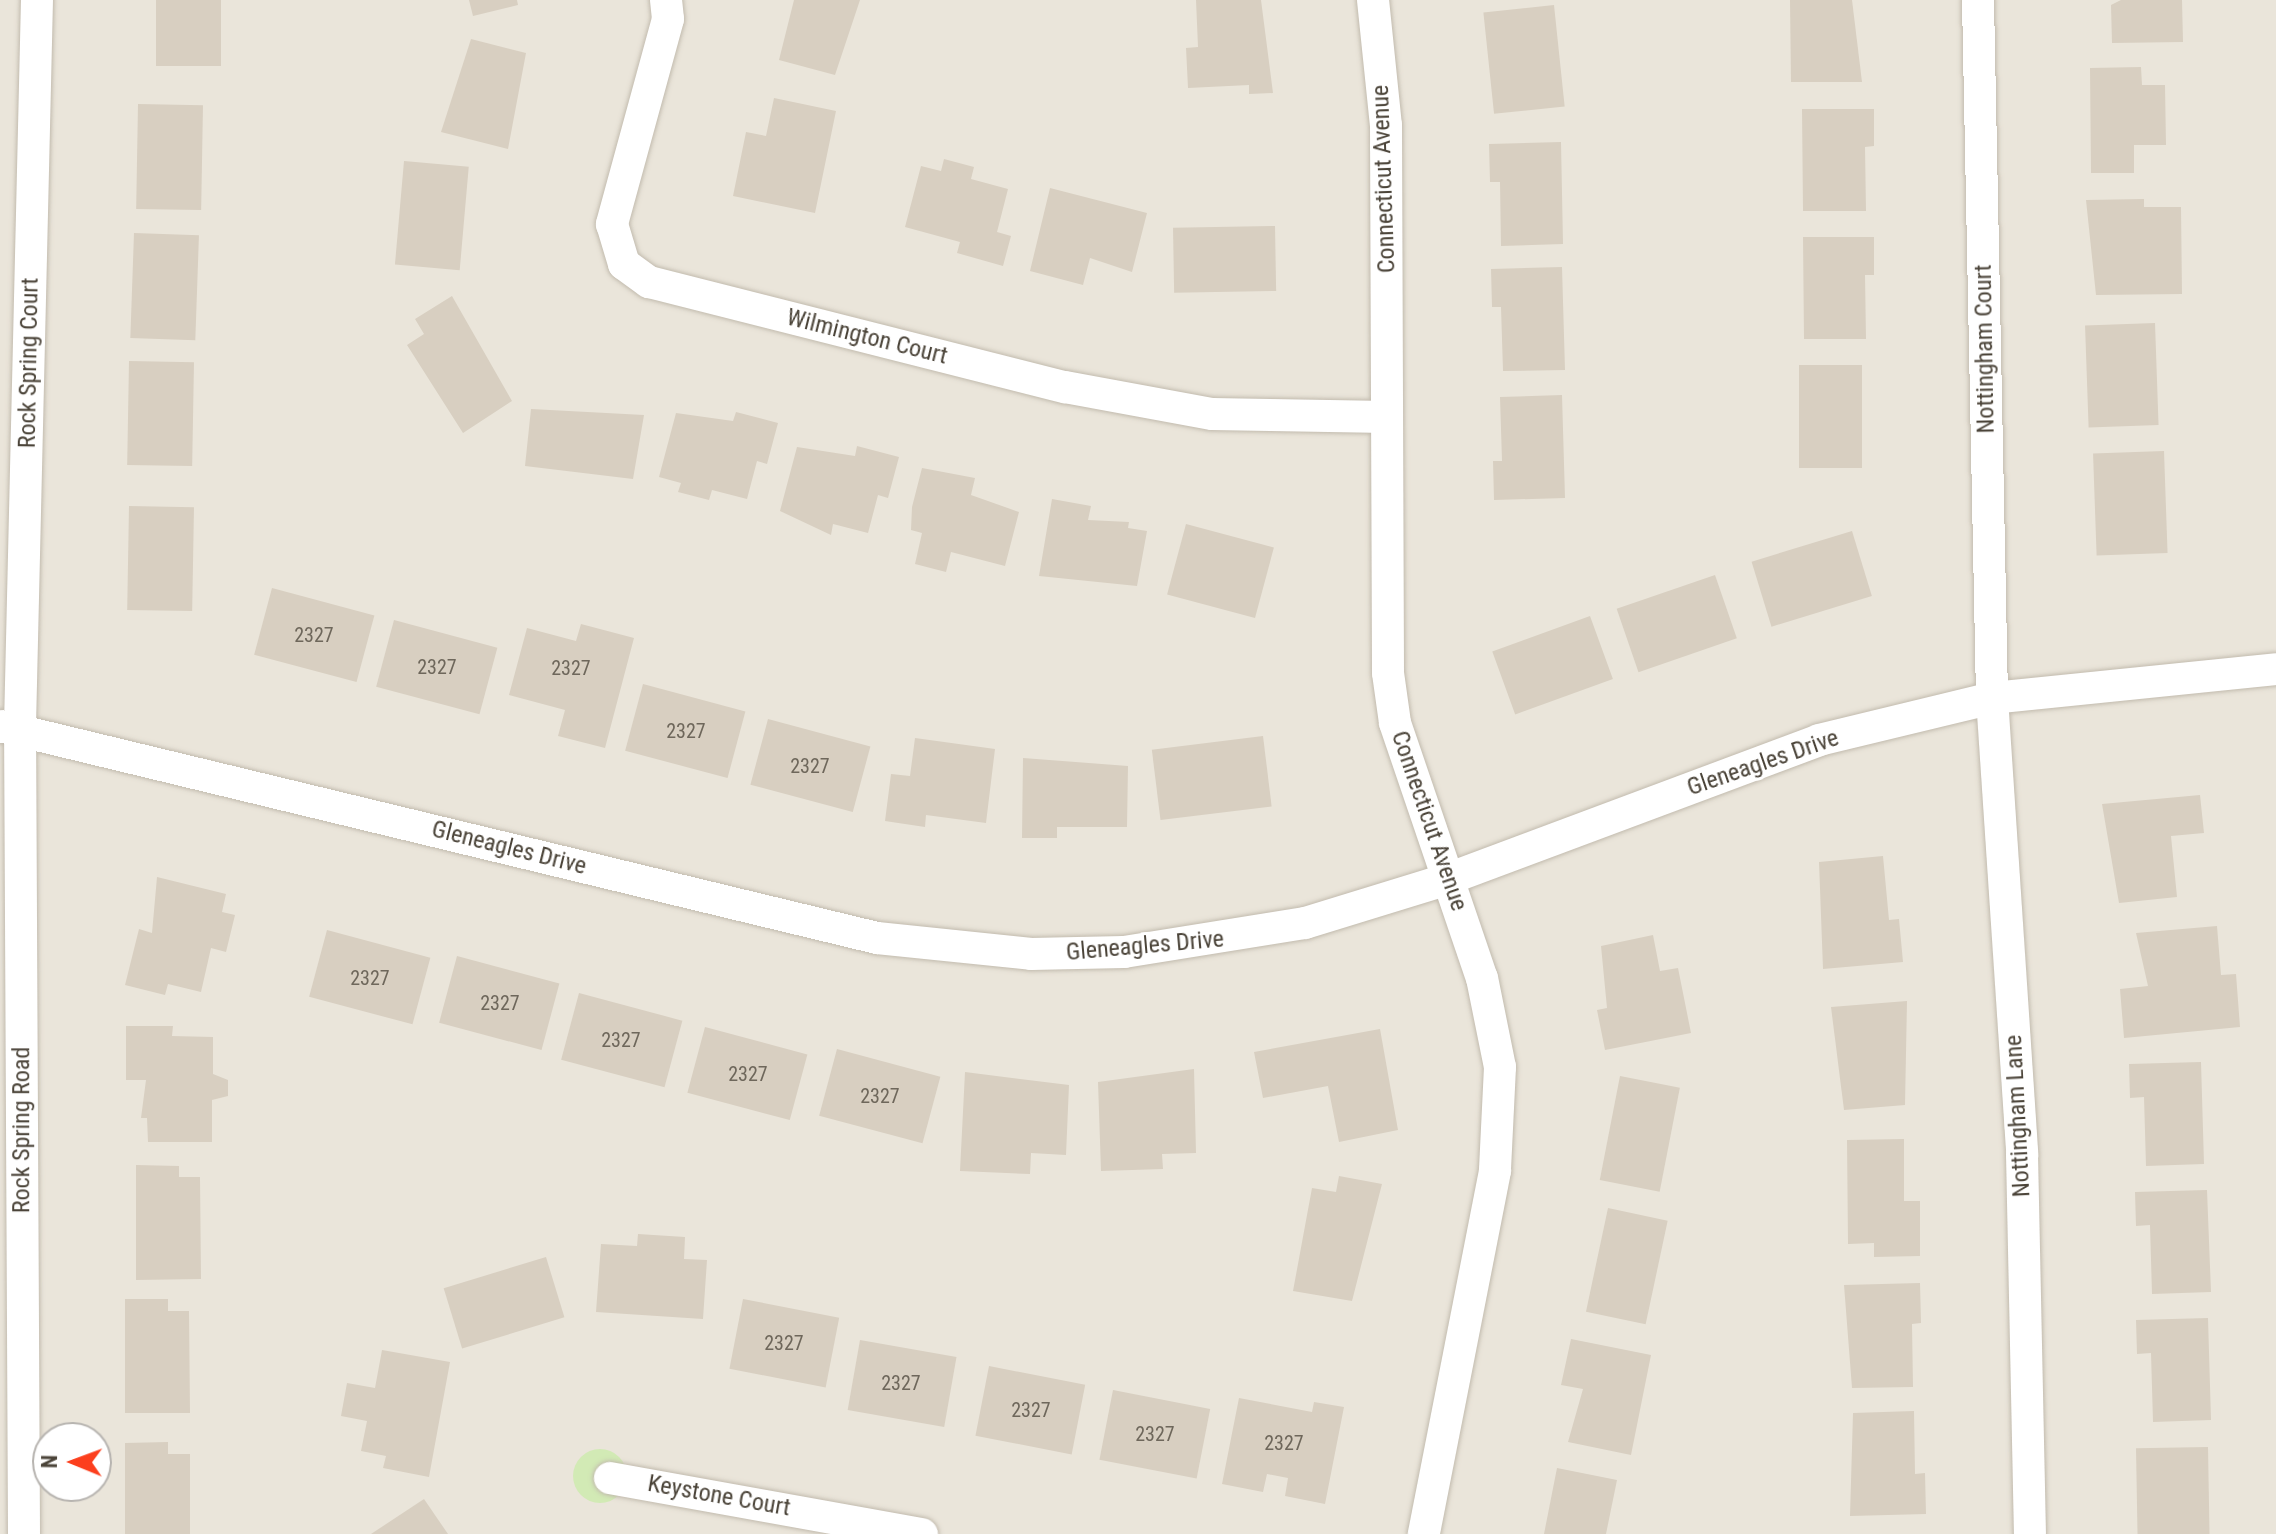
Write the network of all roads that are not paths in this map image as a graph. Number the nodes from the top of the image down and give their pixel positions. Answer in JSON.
{"nodes":[{"id":1,"x":37,"y":0,"type":"edge"},
{"id":2,"x":666,"y":0,"type":"edge"},
{"id":3,"x":1373,"y":0,"type":"edge"},
{"id":4,"x":1978,"y":0,"type":"edge"},
{"id":5,"x":1387,"y":417,"type":"junction"},
{"id":6,"x":2276,"y":669,"type":"edge"},
{"id":7,"x":1992,"y":698,"type":"junction"},
{"id":8,"x":10,"y":726,"type":"edge"},
{"id":9,"x":1448,"y":879,"type":"junction"},
{"id":10,"x":610,"y":1478,"type":"dead end"},
{"id":11,"x":24,"y":1534,"type":"edge"},
{"id":12,"x":922,"y":1534,"type":"edge"},
{"id":13,"x":1424,"y":1534,"type":"edge"},
{"id":14,"x":2030,"y":1534,"type":"edge"}],
"edges":[{"from":1,"to":8,"type":"street","name":"Rock Spring Court"},
{"from":2,"to":5,"type":"street","name":"Wilmington Court"},
{"from":3,"to":5,"type":"street","name":"Connecticut Avenue"},
{"from":4,"to":7,"type":"street","name":"Nottingham Court"},
{"from":5,"to":9,"type":"street","name":"Connecticut Avenue"},
{"from":6,"to":7,"type":"street","name":"Gleneagles Drive"},
{"from":7,"to":9,"type":"street","name":"Gleneagles Drive"},
{"from":7,"to":14,"type":"street","name":"Nottingham Lane"},
{"from":8,"to":9,"type":"street","name":"Gleneagles Drive"},
{"from":8,"to":11,"type":"street","name":"Rock Spring Road"},
{"from":9,"to":13,"type":"street","name":"Connecticut Avenue"},
{"from":10,"to":12,"type":"street","name":"Keystone Court"}]}
